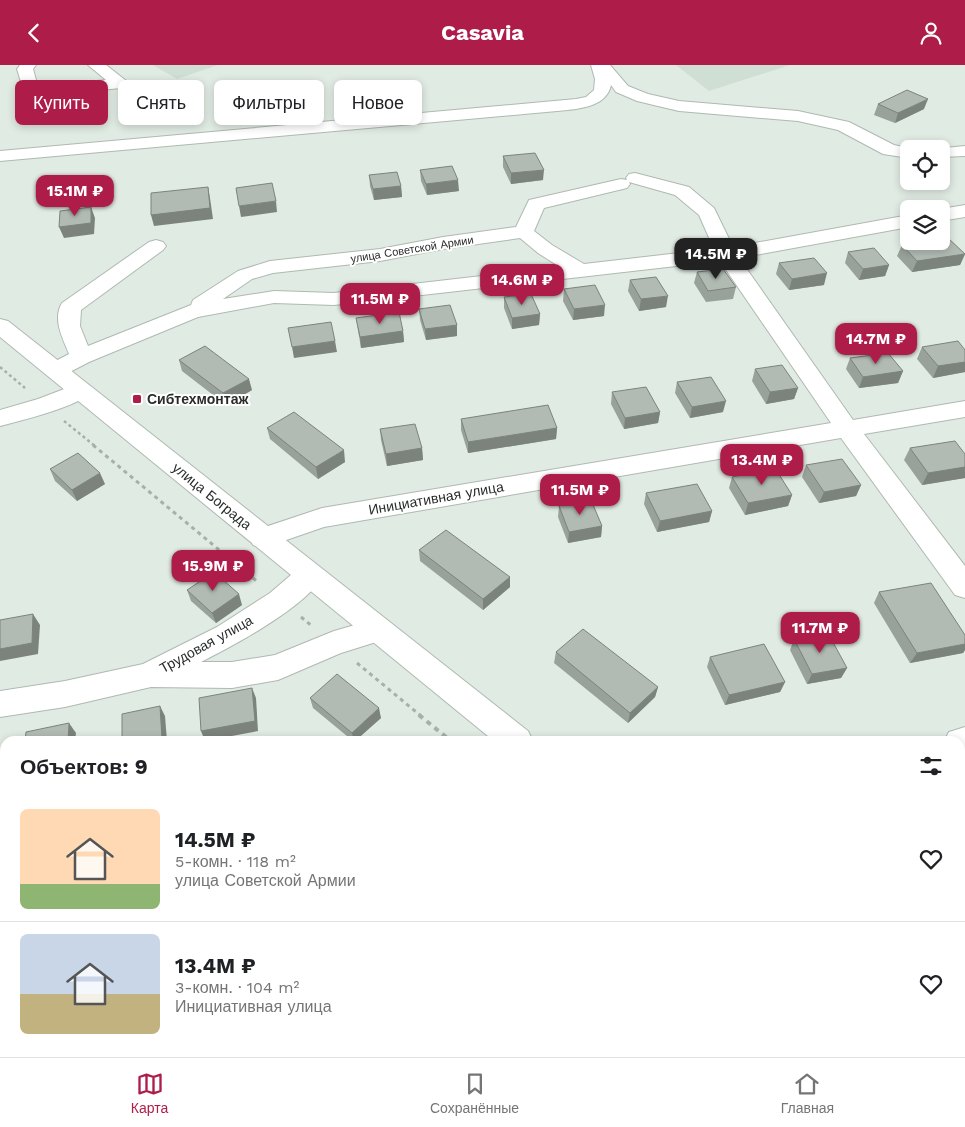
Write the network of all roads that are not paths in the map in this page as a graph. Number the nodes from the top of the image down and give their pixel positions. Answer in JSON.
{"nodes":[{"id":1,"x":28,"y":65,"type":"edge"},
{"id":2,"x":96,"y":65,"type":"edge"},
{"id":3,"x":601,"y":65,"type":"edge"},
{"id":4,"x":965,"y":151,"type":"edge"},
{"id":5,"x":900,"y":152,"type":"edge"},
{"id":6,"x":950,"y":152,"type":"edge"},
{"id":7,"x":0,"y":156,"type":"edge"},
{"id":8,"x":965,"y":211,"type":"edge"},
{"id":9,"x":950,"y":214,"type":"edge"},
{"id":10,"x":900,"y":223,"type":"edge"},
{"id":11,"x":524,"y":232,"type":"junction"},
{"id":12,"x":156,"y":246,"type":"dead end"},
{"id":13,"x":726,"y":254,"type":"junction"},
{"id":14,"x":581,"y":271,"type":"junction"},
{"id":15,"x":193,"y":311,"type":"junction"},
{"id":16,"x":0,"y":326,"type":"edge"},
{"id":17,"x":81,"y":357,"type":"junction"},
{"id":18,"x":56,"y":370,"type":"junction"},
{"id":19,"x":80,"y":391,"type":"junction"},
{"id":20,"x":965,"y":409,"type":"edge"},
{"id":21,"x":0,"y":419,"type":"edge"},
{"id":22,"x":847,"y":429,"type":"junction"},
{"id":23,"x":264,"y":538,"type":"junction"},
{"id":24,"x":309,"y":576,"type":"junction"},
{"id":25,"x":965,"y":587,"type":"edge"},
{"id":26,"x":379,"y":630,"type":"junction"},
{"id":27,"x":149,"y":675,"type":"junction"},
{"id":28,"x":0,"y":704,"type":"edge"},
{"id":29,"x":511,"y":736,"type":"edge"}],
"edges":[{"from":1,"to":2,"type":"street"},
{"from":3,"to":5,"type":"street"},
{"from":3,"to":7,"type":"street"},
{"from":4,"to":6,"type":"street"},
{"from":8,"to":9,"type":"street"},
{"from":10,"to":13,"type":"street","name":"улица Советской Армии"},
{"from":11,"to":13,"type":"street"},
{"from":11,"to":14,"type":"street"},
{"from":11,"to":15,"type":"street","name":"улица Советской Армии"},
{"from":12,"to":17,"type":"street"},
{"from":13,"to":14,"type":"street","name":"улица Советской Армии"},
{"from":13,"to":22,"type":"street"},
{"from":14,"to":15,"type":"street","name":"улица Советской Армии"},
{"from":15,"to":17,"type":"street","name":"улица Советской Армии"},
{"from":16,"to":18,"type":"street","name":"улица Бограда"},
{"from":17,"to":18,"type":"street","name":"улица Советской Армии"},
{"from":18,"to":19,"type":"street","name":"улица Бограда"},
{"from":19,"to":21,"type":"street"},
{"from":19,"to":23,"type":"street","name":"улица Бограда"},
{"from":20,"to":22,"type":"street","name":"Инициативная улица"},
{"from":22,"to":23,"type":"street","name":"Инициативная улица"},
{"from":22,"to":25,"type":"street"},
{"from":23,"to":24,"type":"street","name":"улица Бограда"},
{"from":24,"to":26,"type":"street","name":"улица Бограда"},
{"from":24,"to":27,"type":"street","name":"Трудовая улица"},
{"from":26,"to":27,"type":"street","name":"Трудовая улица"},
{"from":26,"to":29,"type":"street","name":"улица Бограда"},
{"from":27,"to":28,"type":"street","name":"Трудовая улица"}]}
